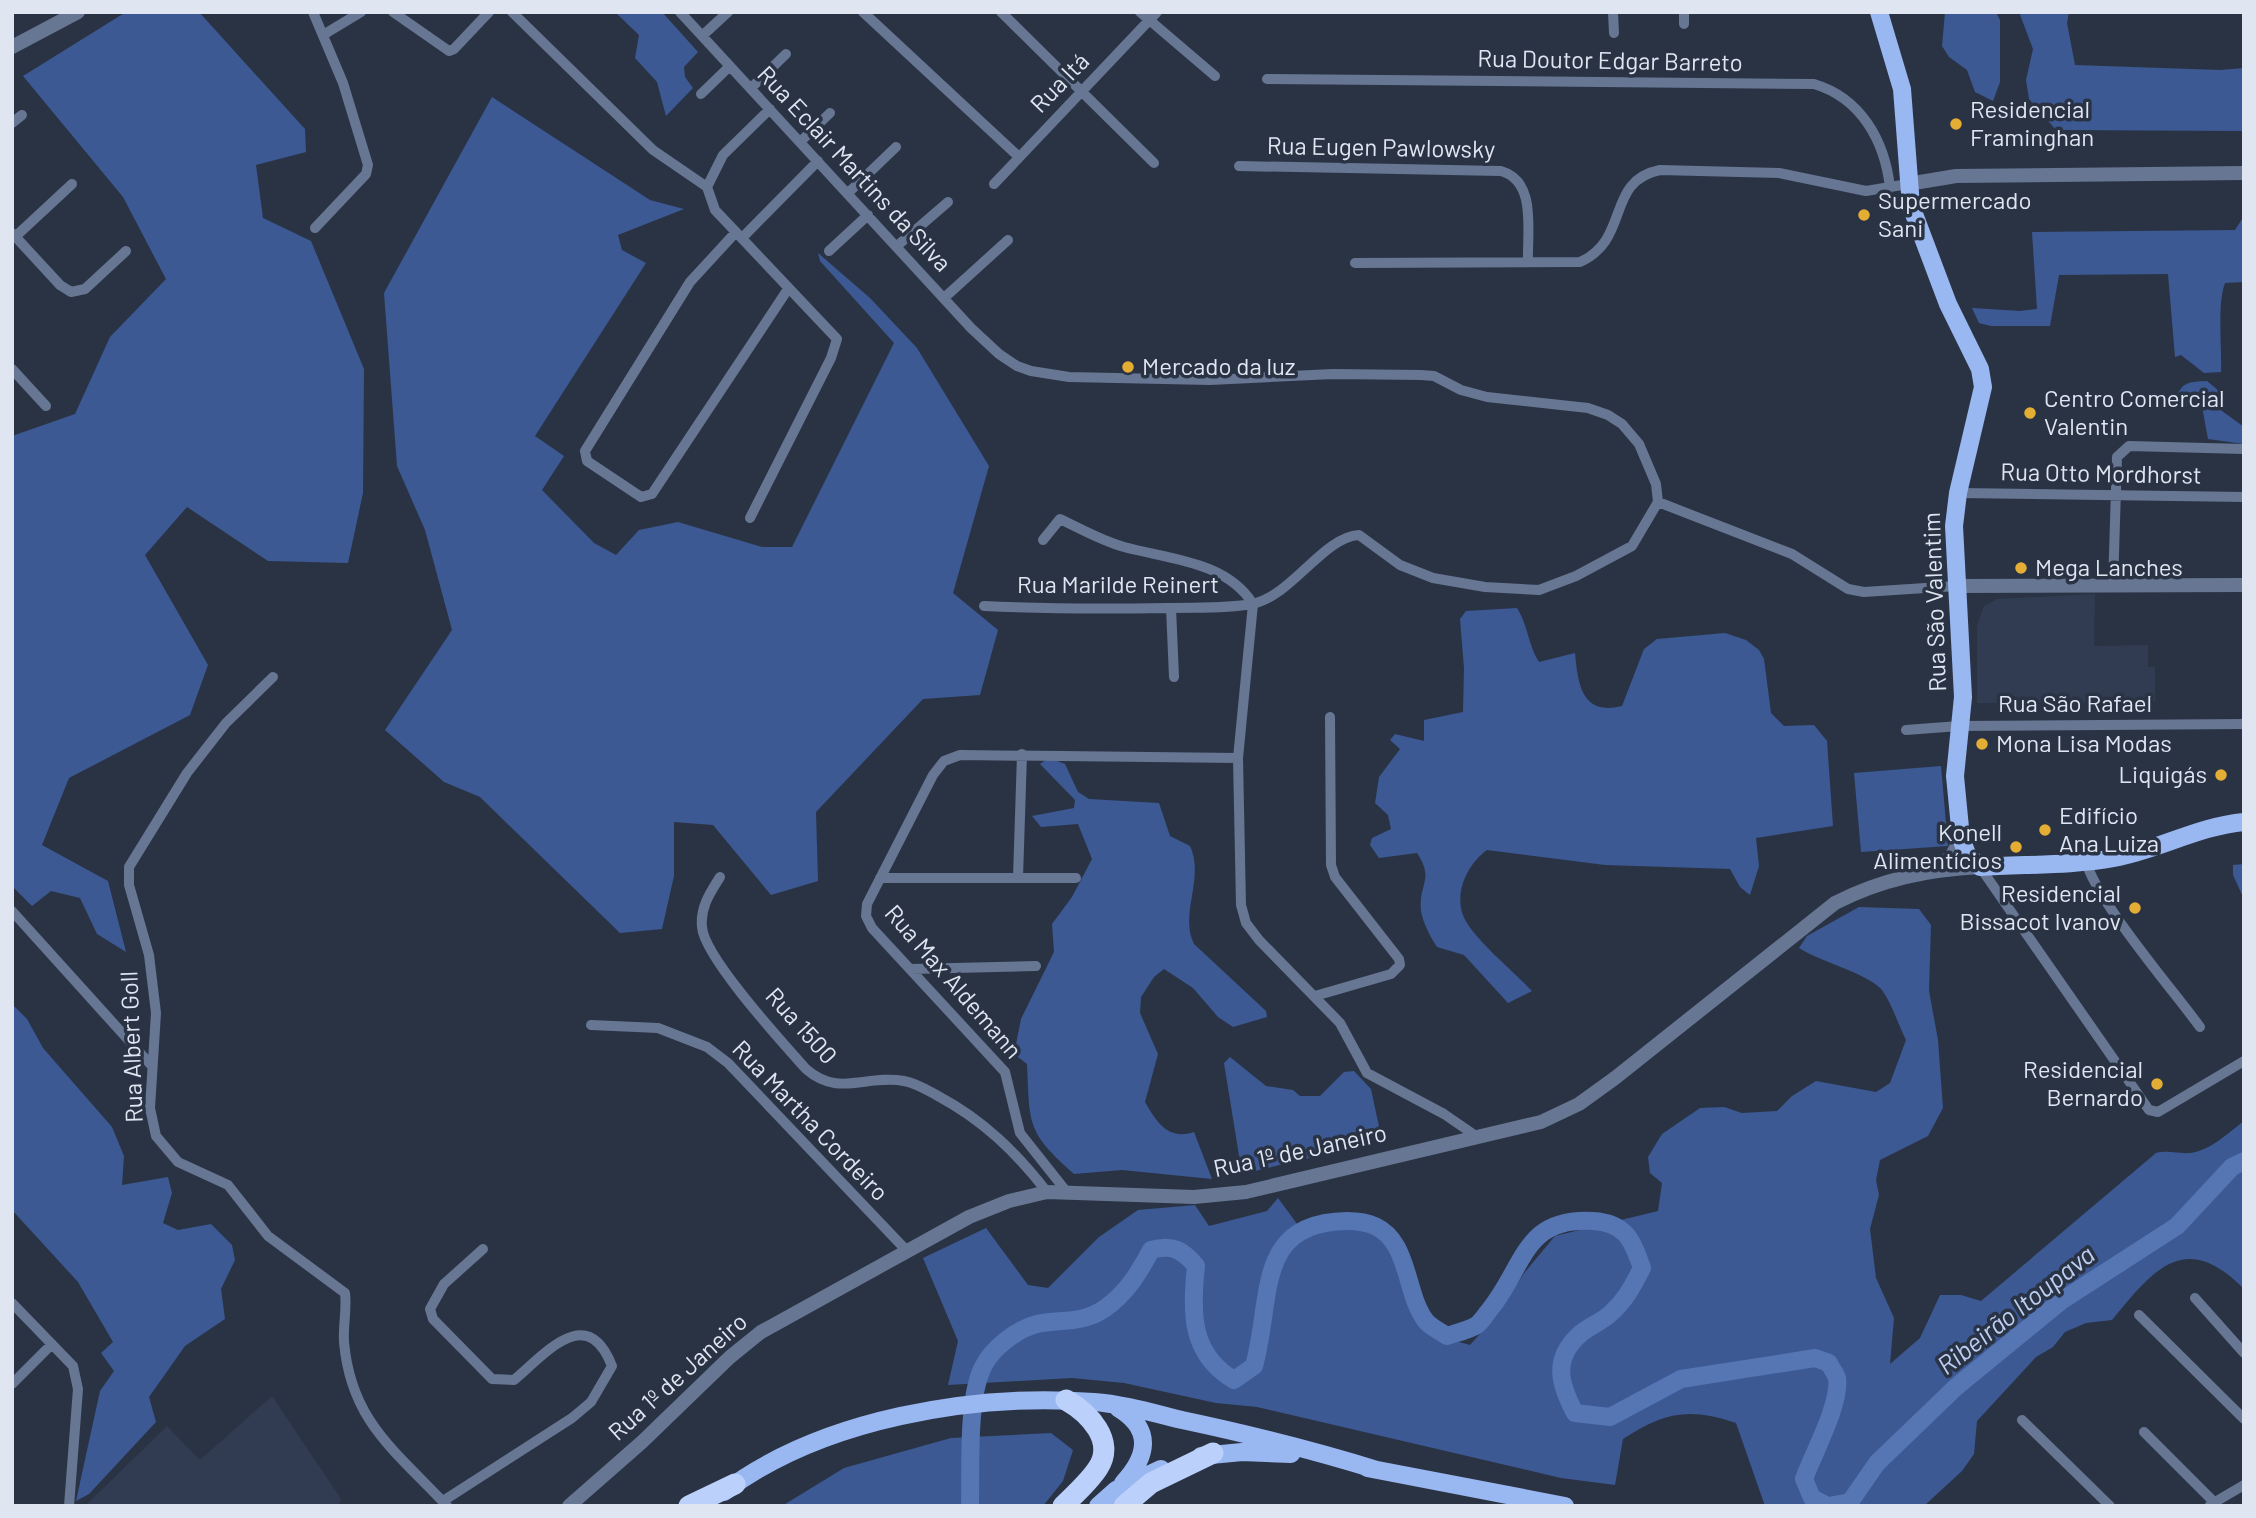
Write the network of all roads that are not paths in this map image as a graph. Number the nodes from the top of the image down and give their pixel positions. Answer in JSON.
{"nodes":[{"id":1,"x":78,"y":12,"type":"edge"},
{"id":2,"x":313,"y":12,"type":"edge"},
{"id":3,"x":361,"y":12,"type":"edge"},
{"id":4,"x":393,"y":12,"type":"edge"},
{"id":5,"x":489,"y":12,"type":"edge"},
{"id":6,"x":512,"y":12,"type":"edge"},
{"id":7,"x":680,"y":12,"type":"edge"},
{"id":8,"x":728,"y":12,"type":"edge"},
{"id":9,"x":863,"y":12,"type":"edge"},
{"id":10,"x":1001,"y":12,"type":"edge"},
{"id":11,"x":1613,"y":12,"type":"edge"},
{"id":12,"x":1880,"y":12,"type":"edge"},
{"id":13,"x":1148,"y":15,"type":"edge"},
{"id":14,"x":1614,"y":33,"type":"dead end"},
{"id":15,"x":323,"y":35,"type":"junction"},
{"id":16,"x":702,"y":36,"type":"junction"},
{"id":17,"x":12,"y":47,"type":"edge"},
{"id":18,"x":786,"y":54,"type":"dead end"},
{"id":19,"x":730,"y":65,"type":"junction"},
{"id":20,"x":1215,"y":76,"type":"dead end"},
{"id":21,"x":1267,"y":79,"type":"dead end"},
{"id":22,"x":751,"y":88,"type":"junction"},
{"id":23,"x":1082,"y":91,"type":"junction"},
{"id":24,"x":701,"y":94,"type":"dead end"},
{"id":25,"x":770,"y":108,"type":"junction"},
{"id":26,"x":830,"y":113,"type":"dead end"},
{"id":27,"x":22,"y":115,"type":"dead end"},
{"id":28,"x":12,"y":123,"type":"edge"},
{"id":29,"x":800,"y":142,"type":"junction"},
{"id":30,"x":896,"y":147,"type":"dead end"},
{"id":31,"x":1018,"y":156,"type":"junction"},
{"id":32,"x":818,"y":161,"type":"junction"},
{"id":33,"x":1154,"y":163,"type":"dead end"},
{"id":34,"x":1239,"y":166,"type":"dead end"},
{"id":35,"x":2244,"y":173,"type":"edge"},
{"id":36,"x":72,"y":184,"type":"dead end"},
{"id":37,"x":994,"y":184,"type":"dead end"},
{"id":38,"x":1908,"y":184,"type":"junction"},
{"id":39,"x":707,"y":187,"type":"junction"},
{"id":40,"x":1890,"y":188,"type":"junction"},
{"id":41,"x":848,"y":193,"type":"junction"},
{"id":42,"x":947,"y":202,"type":"dead end"},
{"id":43,"x":868,"y":215,"type":"junction"},
{"id":44,"x":315,"y":228,"type":"dead end"},
{"id":45,"x":14,"y":234,"type":"edge"},
{"id":46,"x":739,"y":235,"type":"junction"},
{"id":47,"x":1008,"y":240,"type":"dead end"},
{"id":48,"x":897,"y":246,"type":"junction"},
{"id":49,"x":126,"y":251,"type":"dead end"},
{"id":50,"x":829,"y":251,"type":"dead end"},
{"id":51,"x":1528,"y":262,"type":"junction"},
{"id":52,"x":1355,"y":263,"type":"dead end"},
{"id":53,"x":788,"y":289,"type":"junction"},
{"id":54,"x":944,"y":298,"type":"junction"},
{"id":55,"x":12,"y":369,"type":"edge"},
{"id":56,"x":46,"y":406,"type":"dead end"},
{"id":57,"x":2244,"y":449,"type":"edge"},
{"id":58,"x":1958,"y":493,"type":"junction"},
{"id":59,"x":2116,"y":495,"type":"junction"},
{"id":60,"x":2244,"y":497,"type":"edge"},
{"id":61,"x":1658,"y":502,"type":"junction"},
{"id":62,"x":750,"y":518,"type":"dead end"},
{"id":63,"x":1042,"y":540,"type":"dead end"},
{"id":64,"x":2244,"y":585,"type":"edge"},
{"id":65,"x":1956,"y":586,"type":"junction"},
{"id":66,"x":2113,"y":586,"type":"junction"},
{"id":67,"x":1253,"y":604,"type":"junction"},
{"id":68,"x":984,"y":606,"type":"dead end"},
{"id":69,"x":1171,"y":608,"type":"junction"},
{"id":70,"x":273,"y":677,"type":"dead end"},
{"id":71,"x":1174,"y":677,"type":"dead end"},
{"id":72,"x":1331,"y":717,"type":"dead end"},
{"id":73,"x":2244,"y":724,"type":"edge"},
{"id":74,"x":1959,"y":726,"type":"junction"},
{"id":75,"x":1906,"y":730,"type":"dead end"},
{"id":76,"x":1021,"y":754,"type":"junction"},
{"id":77,"x":1238,"y":758,"type":"junction"},
{"id":78,"x":2244,"y":822,"type":"edge"},
{"id":79,"x":1961,"y":838,"type":"junction"},
{"id":80,"x":2086,"y":861,"type":"junction"},
{"id":81,"x":1980,"y":867,"type":"junction"},
{"id":82,"x":1932,"y":871,"type":"junction"},
{"id":83,"x":720,"y":877,"type":"dead end"},
{"id":84,"x":880,"y":878,"type":"junction"},
{"id":85,"x":1018,"y":878,"type":"junction"},
{"id":86,"x":1076,"y":878,"type":"dead end"},
{"id":87,"x":12,"y":911,"type":"edge"},
{"id":88,"x":1036,"y":965,"type":"dead end"},
{"id":89,"x":911,"y":969,"type":"junction"},
{"id":90,"x":1315,"y":996,"type":"junction"},
{"id":91,"x":591,"y":1025,"type":"dead end"},
{"id":92,"x":2200,"y":1027,"type":"dead end"},
{"id":93,"x":2244,"y":1061,"type":"edge"},
{"id":94,"x":151,"y":1065,"type":"junction"},
{"id":95,"x":1476,"y":1136,"type":"junction"},
{"id":96,"x":1066,"y":1191,"type":"junction"},
{"id":97,"x":1047,"y":1192,"type":"junction"},
{"id":98,"x":483,"y":1248,"type":"dead end"},
{"id":99,"x":907,"y":1251,"type":"junction"},
{"id":100,"x":2195,"y":1298,"type":"dead end"},
{"id":101,"x":12,"y":1303,"type":"edge"},
{"id":102,"x":2139,"y":1315,"type":"dead end"},
{"id":103,"x":52,"y":1344,"type":"junction"},
{"id":104,"x":2244,"y":1353,"type":"edge"},
{"id":105,"x":12,"y":1384,"type":"edge"},
{"id":106,"x":1066,"y":1400,"type":"junction"},
{"id":107,"x":1109,"y":1404,"type":"junction"},
{"id":108,"x":2244,"y":1419,"type":"edge"},
{"id":109,"x":2022,"y":1420,"type":"dead end"},
{"id":110,"x":2144,"y":1432,"type":"dead end"},
{"id":111,"x":1213,"y":1453,"type":"joint"},
{"id":112,"x":1377,"y":1470,"type":"junction"},
{"id":113,"x":735,"y":1484,"type":"junction"},
{"id":114,"x":2244,"y":1485,"type":"edge"},
{"id":115,"x":1120,"y":1498,"type":"edge"},
{"id":116,"x":445,"y":1503,"type":"edge"},
{"id":117,"x":2212,"y":1504,"type":"edge"},
{"id":118,"x":69,"y":1506,"type":"edge"},
{"id":119,"x":569,"y":1506,"type":"edge"},
{"id":120,"x":689,"y":1506,"type":"edge"},
{"id":121,"x":706,"y":1506,"type":"edge"},
{"id":122,"x":1063,"y":1506,"type":"edge"},
{"id":123,"x":1098,"y":1506,"type":"edge"},
{"id":124,"x":1565,"y":1506,"type":"edge"},
{"id":125,"x":2110,"y":1506,"type":"edge"}],
"edges":[{"from":1,"to":17,"type":"street"},
{"from":2,"to":15,"type":"street"},
{"from":3,"to":15,"type":"street"},
{"from":4,"to":5,"type":"street"},
{"from":6,"to":39,"type":"street"},
{"from":7,"to":16,"type":"street","name":"Rua Eclair Martins da Silva"},
{"from":8,"to":16,"type":"street"},
{"from":9,"to":31,"type":"street"},
{"from":10,"to":23,"type":"street"},
{"from":11,"to":14,"type":"street"},
{"from":12,"to":38,"type":"main road","name":"Rua São Valentim"},
{"from":13,"to":20,"type":"street"},
{"from":13,"to":23,"type":"street","name":"Rua Itá"},
{"from":15,"to":44,"type":"street"},
{"from":16,"to":19,"type":"street","name":"Rua Eclair Martins da Silva"},
{"from":18,"to":22,"type":"street"},
{"from":19,"to":22,"type":"street","name":"Rua Eclair Martins da Silva"},
{"from":19,"to":24,"type":"street"},
{"from":21,"to":40,"type":"street","name":"Rua Doutor Edgar Barreto"},
{"from":22,"to":25,"type":"street","name":"Rua Eclair Martins da Silva"},
{"from":23,"to":31,"type":"street","name":"Rua Itá"},
{"from":23,"to":33,"type":"street"},
{"from":25,"to":29,"type":"street","name":"Rua Eclair Martins da Silva"},
{"from":25,"to":39,"type":"street"},
{"from":26,"to":29,"type":"street"},
{"from":27,"to":28,"type":"street"},
{"from":29,"to":32,"type":"street","name":"Rua Eclair Martins da Silva"},
{"from":30,"to":41,"type":"street"},
{"from":31,"to":37,"type":"street","name":"Rua Itá"},
{"from":32,"to":41,"type":"street","name":"Rua Eclair Martins da Silva"},
{"from":32,"to":46,"type":"street"},
{"from":34,"to":51,"type":"street","name":"Rua Eugen Pawlowsky"},
{"from":35,"to":38,"type":"street"},
{"from":36,"to":45,"type":"street"},
{"from":38,"to":40,"type":"street"},
{"from":38,"to":58,"type":"main road","name":"Rua São Valentim"},
{"from":39,"to":46,"type":"street"},
{"from":40,"to":51,"type":"street"},
{"from":41,"to":43,"type":"street","name":"Rua Eclair Martins da Silva"},
{"from":42,"to":48,"type":"street"},
{"from":43,"to":48,"type":"street","name":"Rua Eclair Martins da Silva"},
{"from":43,"to":50,"type":"street"},
{"from":45,"to":49,"type":"street"},
{"from":46,"to":53,"type":"street"},
{"from":46,"to":53,"type":"street"},
{"from":47,"to":54,"type":"street"},
{"from":48,"to":54,"type":"street","name":"Rua Eclair Martins da Silva"},
{"from":51,"to":52,"type":"street"},
{"from":53,"to":62,"type":"street"},
{"from":54,"to":61,"type":"street","name":"Rua Eclair Martins da Silva"},
{"from":55,"to":56,"type":"street"},
{"from":57,"to":59,"type":"street"},
{"from":58,"to":59,"type":"street","name":"Rua Otto Mordhorst"},
{"from":58,"to":65,"type":"main road","name":"Rua São Valentim"},
{"from":59,"to":60,"type":"street","name":"Rua Otto Mordhorst"},
{"from":59,"to":66,"type":"street"},
{"from":61,"to":65,"type":"street"},
{"from":61,"to":67,"type":"street"},
{"from":63,"to":67,"type":"street"},
{"from":64,"to":66,"type":"street"},
{"from":65,"to":66,"type":"street"},
{"from":65,"to":74,"type":"main road","name":"Rua São Valentim"},
{"from":67,"to":69,"type":"street","name":"Rua Marilde Reinert"},
{"from":67,"to":77,"type":"street"},
{"from":68,"to":69,"type":"street","name":"Rua Marilde Reinert"},
{"from":69,"to":71,"type":"street"},
{"from":70,"to":94,"type":"street","name":"Rua Albert Goll"},
{"from":72,"to":90,"type":"street"},
{"from":73,"to":74,"type":"street","name":"Rua São Rafael"},
{"from":74,"to":75,"type":"street","name":"Rua São Rafael"},
{"from":74,"to":79,"type":"main road","name":"Rua São Valentim"},
{"from":76,"to":77,"type":"street","name":"Rua Max Aldemann"},
{"from":76,"to":84,"type":"street","name":"Rua Max Aldemann"},
{"from":76,"to":85,"type":"street"},
{"from":77,"to":90,"type":"street"},
{"from":78,"to":80,"type":"main road","name":"Rua 1º de Janeiro"},
{"from":79,"to":81,"type":"main road","name":"Rua São Valentim"},
{"from":79,"to":82,"type":"street"},
{"from":80,"to":81,"type":"main road","name":"Rua 1º de Janeiro"},
{"from":80,"to":92,"type":"street"},
{"from":81,"to":82,"type":"street","name":"Rua 1º de Janeiro"},
{"from":81,"to":93,"type":"street"},
{"from":82,"to":95,"type":"street","name":"Rua 1º de Janeiro"},
{"from":83,"to":97,"type":"street","name":"Rua 1500"},
{"from":84,"to":85,"type":"street"},
{"from":84,"to":89,"type":"street","name":"Rua Max Aldemann"},
{"from":85,"to":86,"type":"street"},
{"from":87,"to":94,"type":"street"},
{"from":88,"to":89,"type":"street"},
{"from":89,"to":96,"type":"street","name":"Rua Max Aldemann"},
{"from":90,"to":95,"type":"street"},
{"from":91,"to":99,"type":"street","name":"Rua Martha Cordeiro"},
{"from":94,"to":116,"type":"street","name":"Rua Albert Goll"},
{"from":95,"to":96,"type":"street","name":"Rua 1º de Janeiro"},
{"from":96,"to":97,"type":"street","name":"Rua 1º de Janeiro"},
{"from":97,"to":99,"type":"street","name":"Rua 1º de Janeiro"},
{"from":98,"to":116,"type":"street"},
{"from":99,"to":119,"type":"street","name":"Rua 1º de Janeiro"},
{"from":100,"to":104,"type":"street"},
{"from":101,"to":103,"type":"street"},
{"from":102,"to":108,"type":"street"},
{"from":103,"to":105,"type":"street"},
{"from":103,"to":118,"type":"street"},
{"from":106,"to":107,"type":"main road"},
{"from":106,"to":113,"type":"main road"},
{"from":106,"to":122,"type":"highway"},
{"from":107,"to":112,"type":"main road"},
{"from":107,"to":115,"type":"main road"},
{"from":109,"to":125,"type":"street"},
{"from":110,"to":117,"type":"street"},
{"from":111,"to":112,"type":"main road"},
{"from":111,"to":115,"type":"highway"},
{"from":112,"to":124,"type":"main road"},
{"from":113,"to":120,"type":"highway"},
{"from":113,"to":121,"type":"main road"},
{"from":114,"to":117,"type":"street"},
{"from":115,"to":123,"type":"main road"}]}
